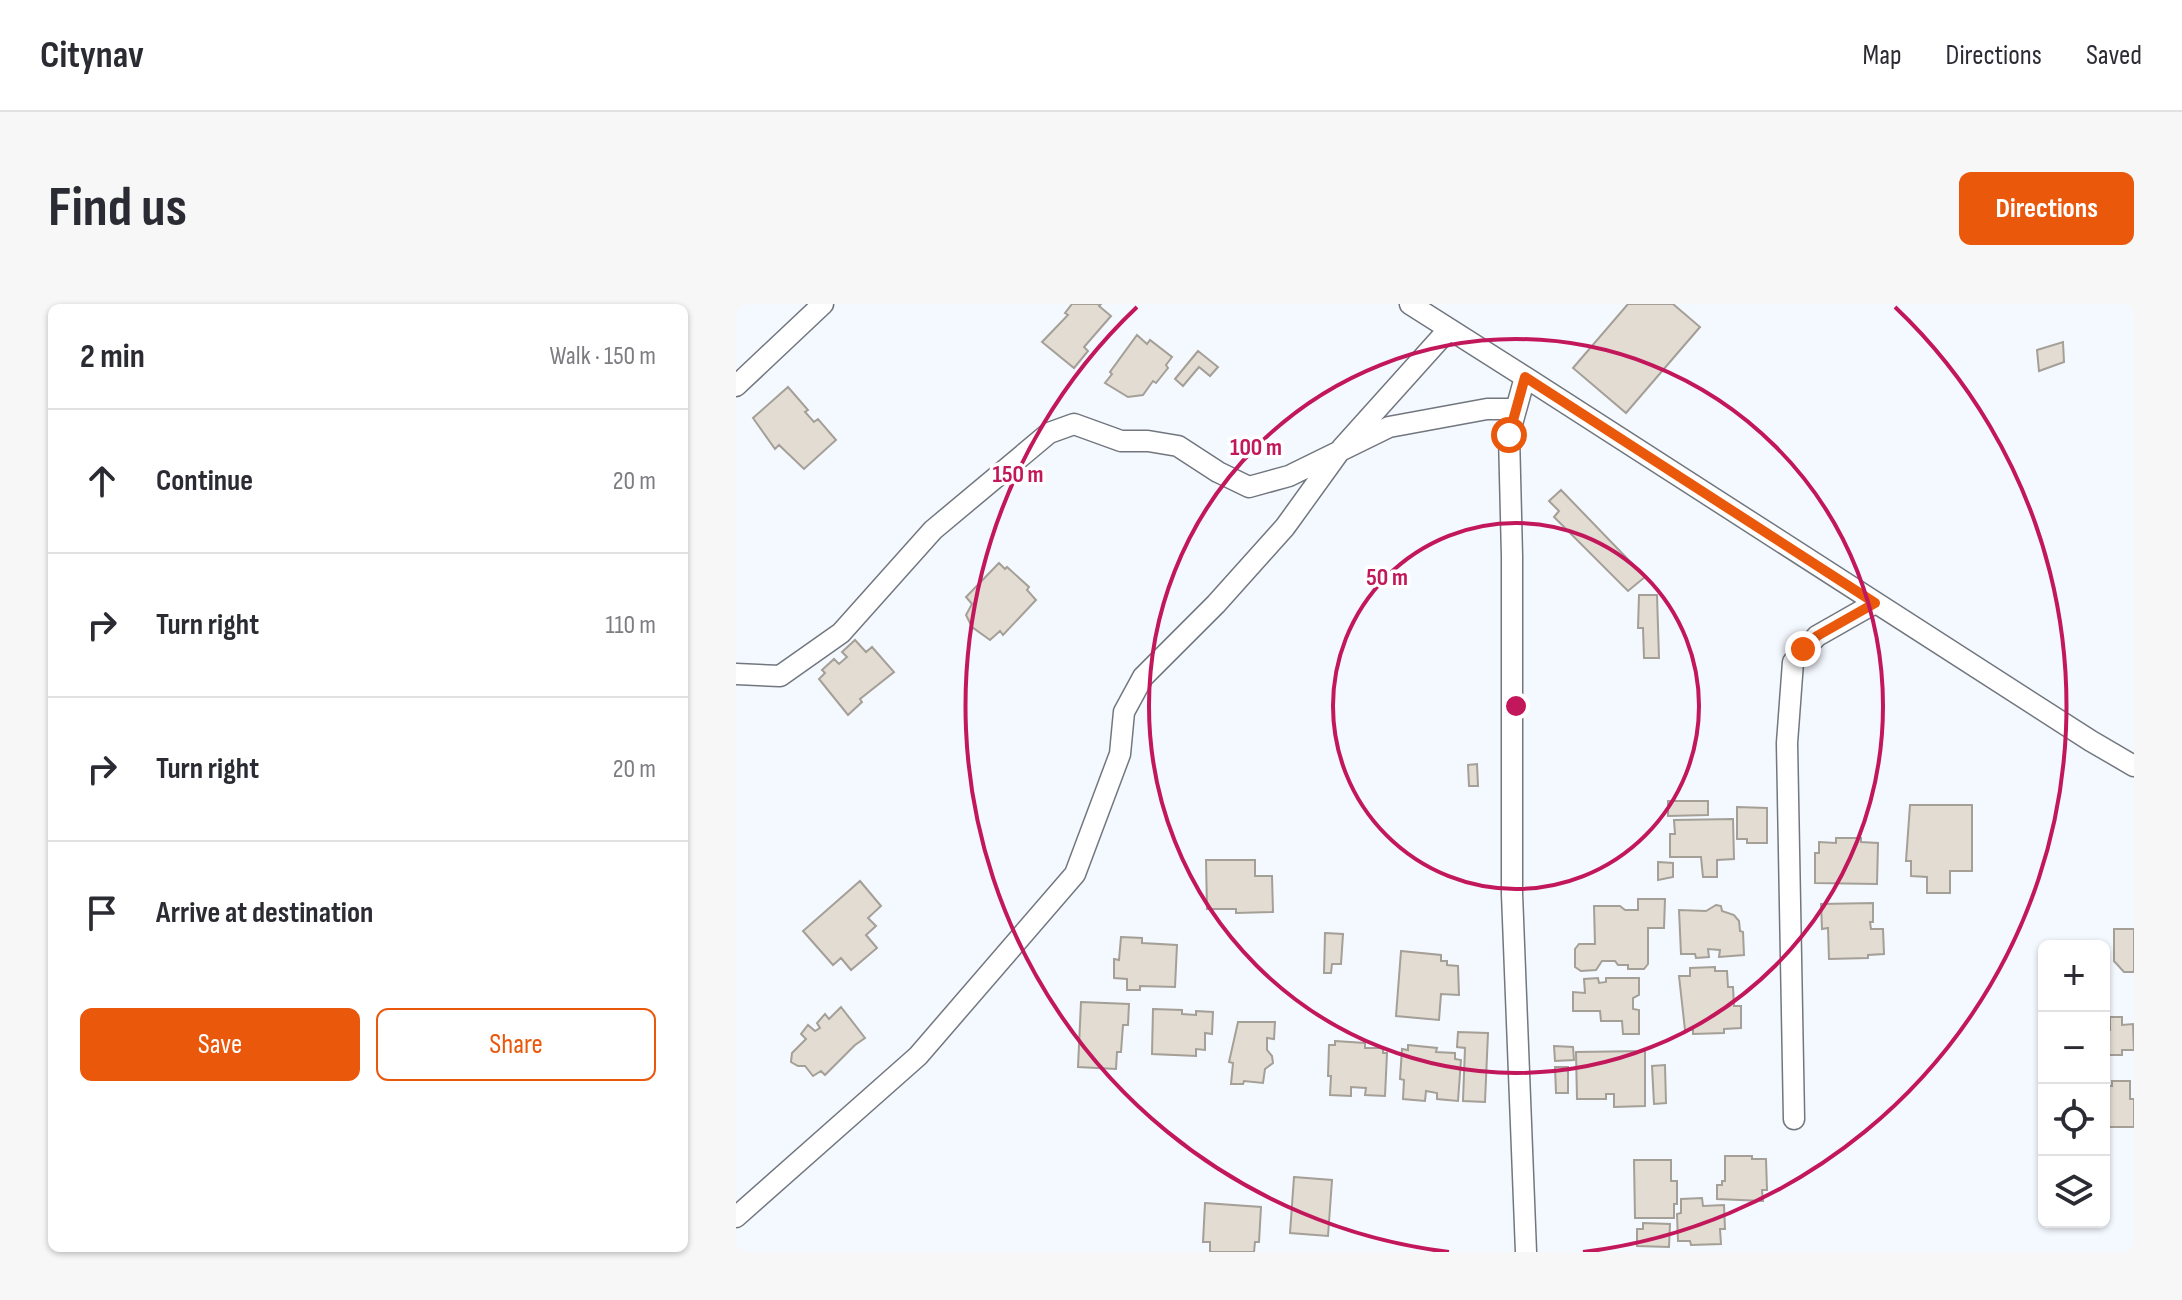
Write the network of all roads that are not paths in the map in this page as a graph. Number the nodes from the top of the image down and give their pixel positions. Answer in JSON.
{"nodes":[{"id":1,"x":823,"y":304,"type":"edge"},
{"id":2,"x":1410,"y":304,"type":"edge"},
{"id":3,"x":1448,"y":330,"type":"junction"},
{"id":4,"x":1525,"y":377,"type":"junction"},
{"id":5,"x":736,"y":386,"type":"edge"},
{"id":6,"x":1515,"y":409,"type":"junction"},
{"id":7,"x":1342,"y":448,"type":"junction"},
{"id":8,"x":1875,"y":603,"type":"junction"},
{"id":9,"x":736,"y":674,"type":"edge"},
{"id":10,"x":2134,"y":766,"type":"edge"},
{"id":11,"x":1794,"y":1119,"type":"dead end"},
{"id":12,"x":736,"y":1217,"type":"edge"},
{"id":13,"x":1526,"y":1252,"type":"edge"}],
"edges":[{"from":1,"to":5,"type":"street"},
{"from":2,"to":3,"type":"street"},
{"from":3,"to":4,"type":"street"},
{"from":3,"to":7,"type":"street"},
{"from":4,"to":6,"type":"street"},
{"from":4,"to":8,"type":"street"},
{"from":6,"to":7,"type":"street"},
{"from":6,"to":13,"type":"street"},
{"from":7,"to":9,"type":"street"},
{"from":7,"to":12,"type":"street"},
{"from":8,"to":10,"type":"street"},
{"from":8,"to":11,"type":"street"}]}
